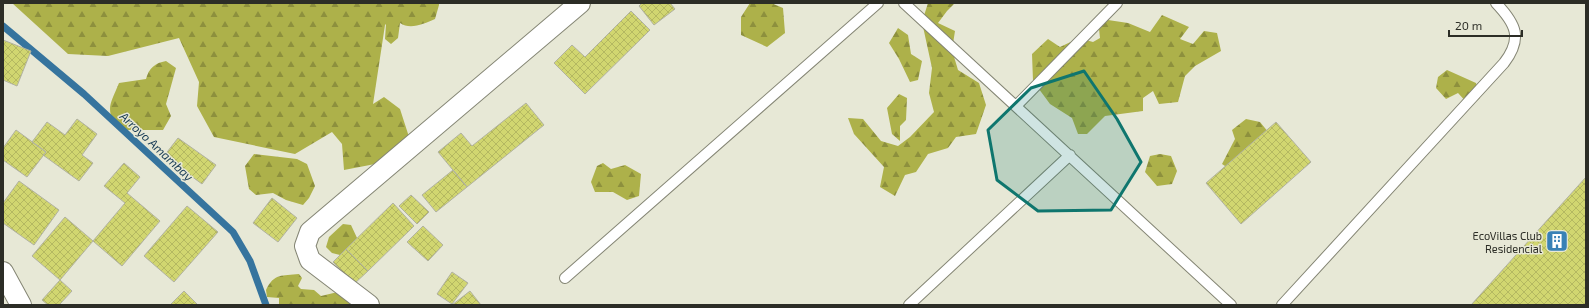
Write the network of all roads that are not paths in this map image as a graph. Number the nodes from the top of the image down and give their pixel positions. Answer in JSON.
{"nodes":[{"id":1,"x":580,"y":3,"type":"edge"},
{"id":2,"x":878,"y":3,"type":"edge"},
{"id":3,"x":904,"y":3,"type":"edge"},
{"id":4,"x":1117,"y":3,"type":"edge"},
{"id":5,"x":1496,"y":3,"type":"edge"},
{"id":6,"x":1016,"y":106,"type":"junction"},
{"id":7,"x":1070,"y":155,"type":"junction"},
{"id":8,"x":3,"y":272,"type":"edge"},
{"id":9,"x":565,"y":278,"type":"dead end"},
{"id":10,"x":21,"y":305,"type":"edge"},
{"id":11,"x":369,"y":305,"type":"edge"},
{"id":12,"x":909,"y":305,"type":"edge"},
{"id":13,"x":1232,"y":305,"type":"edge"},
{"id":14,"x":1282,"y":305,"type":"edge"}],
"edges":[{"from":1,"to":11,"type":"street"},
{"from":2,"to":9,"type":"lane"},
{"from":3,"to":6,"type":"lane"},
{"from":4,"to":6,"type":"lane"},
{"from":5,"to":14,"type":"lane"},
{"from":6,"to":7,"type":"lane"},
{"from":7,"to":12,"type":"lane"},
{"from":7,"to":13,"type":"lane"},
{"from":8,"to":10,"type":"street"}]}
